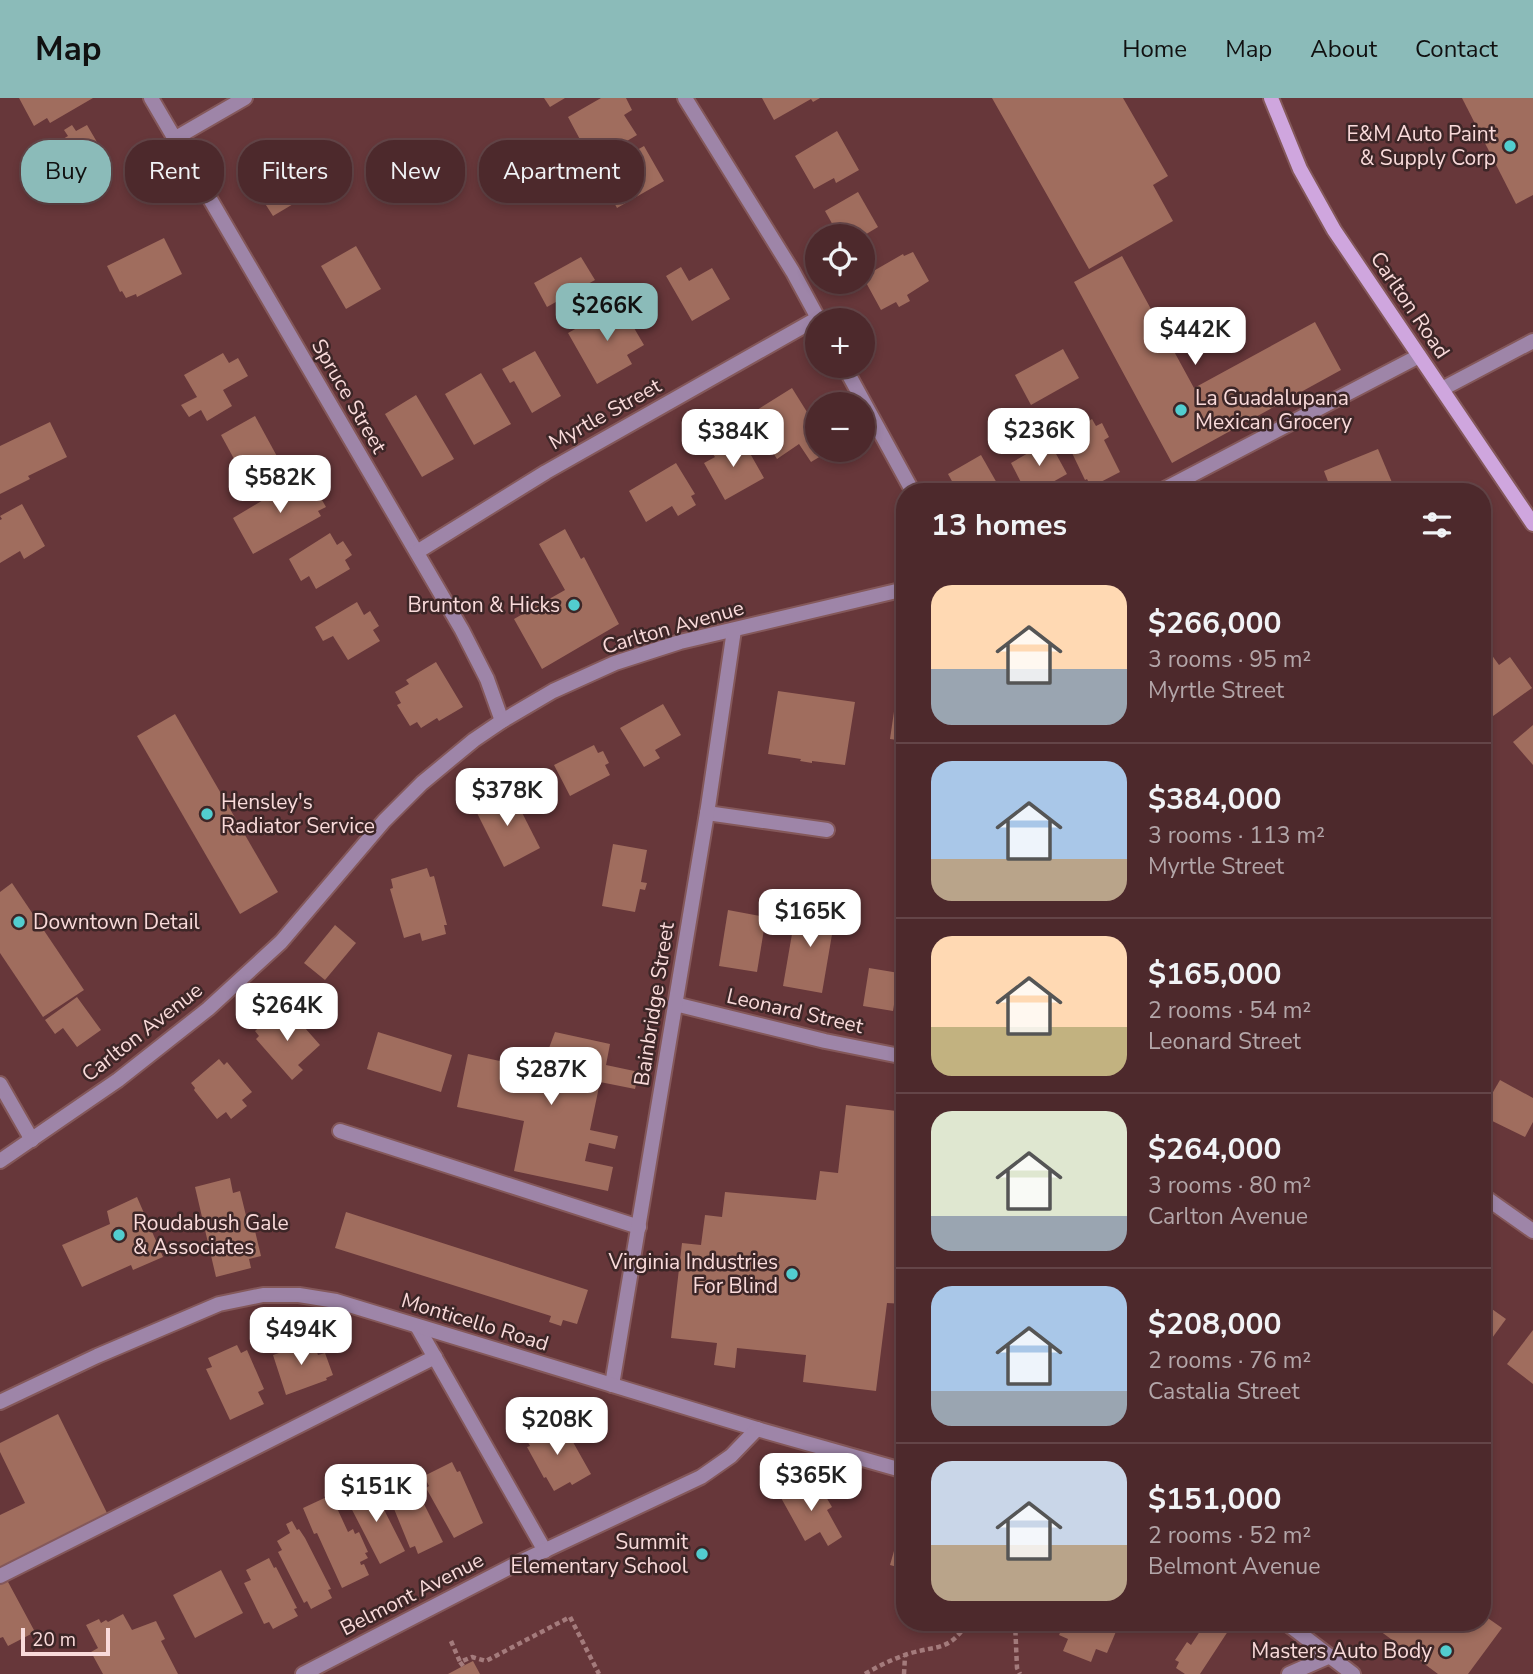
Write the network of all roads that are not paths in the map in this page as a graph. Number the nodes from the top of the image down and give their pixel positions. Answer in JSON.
{"nodes":[{"id":1,"x":151,"y":98,"type":"edge"},
{"id":2,"x":245,"y":98,"type":"edge"},
{"id":3,"x":685,"y":98,"type":"edge"},
{"id":4,"x":1271,"y":98,"type":"edge"},
{"id":5,"x":174,"y":139,"type":"junction"},
{"id":6,"x":813,"y":308,"type":"edge"},
{"id":7,"x":805,"y":327,"type":"edge"},
{"id":8,"x":1533,"y":341,"type":"edge"},
{"id":9,"x":1419,"y":356,"type":"junction"},
{"id":10,"x":851,"y":378,"type":"edge"},
{"id":11,"x":1442,"y":389,"type":"junction"},
{"id":12,"x":908,"y":483,"type":"edge"},
{"id":13,"x":1177,"y":483,"type":"edge"},
{"id":14,"x":1533,"y":524,"type":"edge"},
{"id":15,"x":417,"y":552,"type":"junction"},
{"id":16,"x":896,"y":591,"type":"edge"},
{"id":17,"x":734,"y":630,"type":"junction"},
{"id":18,"x":502,"y":721,"type":"junction"},
{"id":19,"x":707,"y":813,"type":"junction"},
{"id":20,"x":827,"y":830,"type":"dead end"},
{"id":21,"x":675,"y":1004,"type":"junction"},
{"id":22,"x":896,"y":1056,"type":"edge"},
{"id":23,"x":0,"y":1084,"type":"edge"},
{"id":24,"x":340,"y":1131,"type":"dead end"},
{"id":25,"x":32,"y":1140,"type":"junction"},
{"id":26,"x":0,"y":1161,"type":"edge"},
{"id":27,"x":1491,"y":1201,"type":"edge"},
{"id":28,"x":639,"y":1227,"type":"junction"},
{"id":29,"x":1533,"y":1231,"type":"edge"},
{"id":30,"x":417,"y":1326,"type":"junction"},
{"id":31,"x":435,"y":1357,"type":"junction"},
{"id":32,"x":612,"y":1385,"type":"junction"},
{"id":33,"x":0,"y":1402,"type":"edge"},
{"id":34,"x":757,"y":1429,"type":"junction"},
{"id":35,"x":896,"y":1468,"type":"edge"},
{"id":36,"x":545,"y":1551,"type":"junction"},
{"id":37,"x":0,"y":1576,"type":"edge"},
{"id":38,"x":1297,"y":1631,"type":"edge"},
{"id":39,"x":1330,"y":1656,"type":"junction"},
{"id":40,"x":303,"y":1674,"type":"edge"},
{"id":41,"x":1289,"y":1674,"type":"edge"},
{"id":42,"x":1353,"y":1674,"type":"edge"}],
"edges":[{"from":1,"to":5,"type":"street","name":"Spruce Street"},
{"from":2,"to":5,"type":"street"},
{"from":3,"to":6,"type":"street"},
{"from":4,"to":9,"type":"main road","name":"Carlton Road"},
{"from":5,"to":15,"type":"street","name":"Spruce Street"},
{"from":7,"to":15,"type":"street","name":"Myrtle Street"},
{"from":8,"to":11,"type":"street"},
{"from":9,"to":11,"type":"main road","name":"Carlton Road"},
{"from":9,"to":13,"type":"street"},
{"from":10,"to":12,"type":"street"},
{"from":11,"to":14,"type":"main road","name":"Carlton Road"},
{"from":15,"to":18,"type":"street","name":"Spruce Street"},
{"from":16,"to":17,"type":"street","name":"Carlton Avenue"},
{"from":17,"to":18,"type":"street","name":"Carlton Avenue"},
{"from":17,"to":19,"type":"street","name":"Bainbridge Street"},
{"from":18,"to":25,"type":"street","name":"Carlton Avenue"},
{"from":19,"to":20,"type":"street"},
{"from":19,"to":21,"type":"street","name":"Bainbridge Street"},
{"from":21,"to":22,"type":"street","name":"Leonard Street"},
{"from":21,"to":28,"type":"street","name":"Bainbridge Street"},
{"from":23,"to":25,"type":"street"},
{"from":24,"to":28,"type":"street"},
{"from":25,"to":26,"type":"street","name":"Carlton Avenue"},
{"from":27,"to":29,"type":"street"},
{"from":28,"to":32,"type":"street","name":"Bainbridge Street"},
{"from":30,"to":31,"type":"street"},
{"from":30,"to":32,"type":"street","name":"Monticello Road"},
{"from":30,"to":33,"type":"street","name":"Monticello Road"},
{"from":31,"to":36,"type":"street"},
{"from":31,"to":37,"type":"street"},
{"from":32,"to":34,"type":"street","name":"Monticello Road"},
{"from":34,"to":35,"type":"street","name":"Monticello Road"},
{"from":34,"to":36,"type":"street","name":"Belmont Avenue"},
{"from":36,"to":40,"type":"street","name":"Belmont Avenue"},
{"from":38,"to":39,"type":"street"},
{"from":39,"to":41,"type":"street"},
{"from":39,"to":42,"type":"street"}]}
